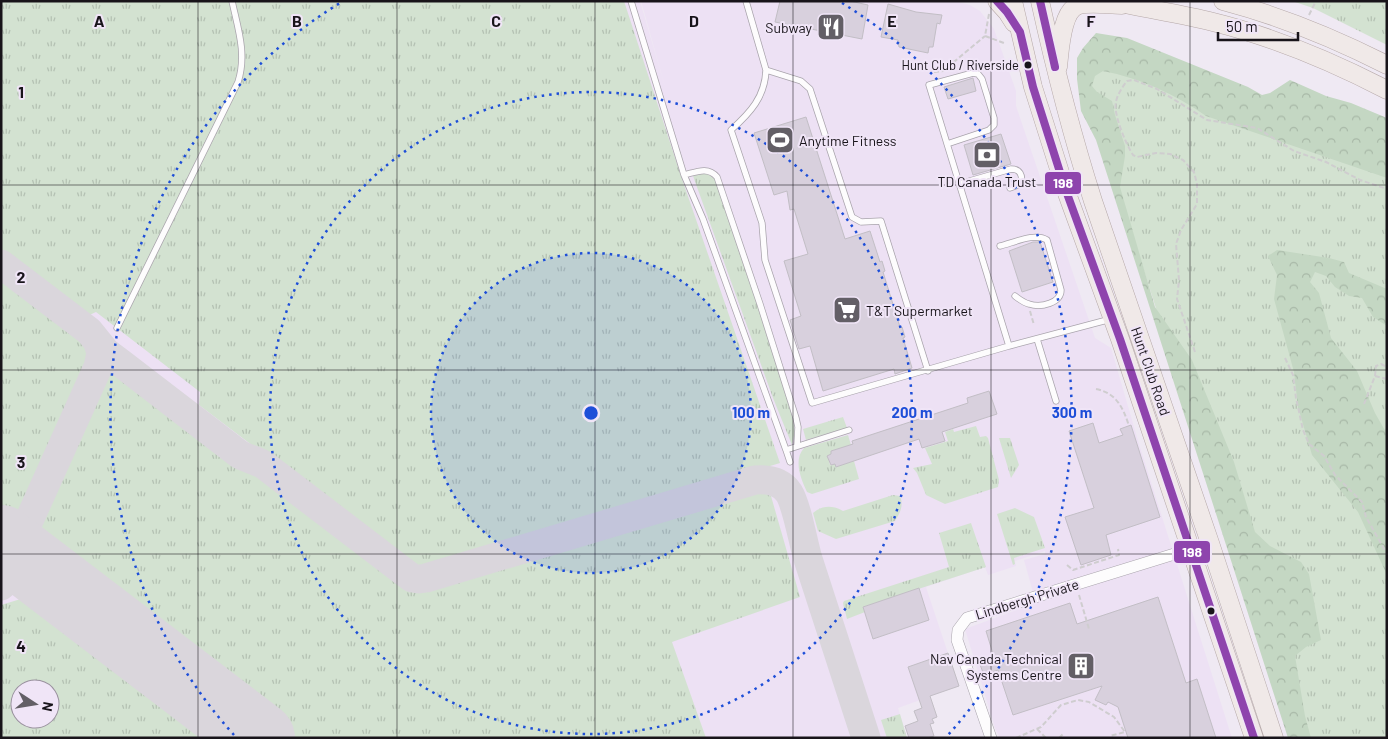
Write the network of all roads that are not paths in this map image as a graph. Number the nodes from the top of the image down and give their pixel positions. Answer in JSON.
{"nodes":[{"id":1,"x":232,"y":1,"type":"edge"},
{"id":2,"x":631,"y":1,"type":"edge"},
{"id":3,"x":746,"y":1,"type":"edge"},
{"id":4,"x":1013,"y":1,"type":"edge"},
{"id":5,"x":1040,"y":1,"type":"edge"},
{"id":6,"x":1112,"y":1,"type":"edge"},
{"id":7,"x":1223,"y":1,"type":"edge"},
{"id":8,"x":993,"y":6,"type":"edge"},
{"id":9,"x":1133,"y":6,"type":"junction"},
{"id":10,"x":1020,"y":32,"type":"junction"},
{"id":11,"x":1387,"y":65,"type":"edge"},
{"id":12,"x":766,"y":70,"type":"junction"},
{"id":13,"x":1057,"y":77,"type":"junction"},
{"id":14,"x":1387,"y":90,"type":"edge"},
{"id":15,"x":947,"y":144,"type":"junction"},
{"id":16,"x":684,"y":175,"type":"junction"},
{"id":17,"x":959,"y":184,"type":"junction"},
{"id":18,"x":1010,"y":188,"type":"dead end"},
{"id":19,"x":1000,"y":246,"type":"dead end"},
{"id":20,"x":1015,"y":296,"type":"dead end"},
{"id":21,"x":1131,"y":312,"type":"junction"},
{"id":22,"x":1113,"y":319,"type":"junction"},
{"id":23,"x":117,"y":328,"type":"dead end"},
{"id":24,"x":1037,"y":339,"type":"junction"},
{"id":25,"x":1009,"y":346,"type":"junction"},
{"id":26,"x":928,"y":370,"type":"junction"},
{"id":27,"x":1056,"y":401,"type":"dead end"},
{"id":28,"x":848,"y":430,"type":"dead end"},
{"id":29,"x":797,"y":446,"type":"junction"},
{"id":30,"x":786,"y":450,"type":"junction"},
{"id":31,"x":790,"y":462,"type":"dead end"},
{"id":32,"x":1210,"y":543,"type":"junction"},
{"id":33,"x":1190,"y":549,"type":"junction"},
{"id":34,"x":990,"y":738,"type":"edge"},
{"id":35,"x":1254,"y":738,"type":"edge"},
{"id":36,"x":1274,"y":738,"type":"edge"}],
"edges":[{"from":1,"to":23,"type":"lane"},
{"from":2,"to":16,"type":"lane"},
{"from":3,"to":12,"type":"lane"},
{"from":4,"to":10,"type":"main road","name":"Hunt Club Road"},
{"from":5,"to":13,"type":"main road","name":"Hunt Club Road"},
{"from":6,"to":9,"type":"main road"},
{"from":7,"to":11,"type":"main road"},
{"from":8,"to":10,"type":"main road"},
{"from":9,"to":13,"type":"main road"},
{"from":9,"to":14,"type":"main road"},
{"from":10,"to":22,"type":"main road","name":"Hunt Club Road"},
{"from":12,"to":26,"type":"lane"},
{"from":12,"to":26,"type":"lane"},
{"from":13,"to":21,"type":"main road","name":"Hunt Club Road"},
{"from":15,"to":15,"type":"lane"},
{"from":15,"to":17,"type":"lane"},
{"from":16,"to":29,"type":"lane"},
{"from":16,"to":30,"type":"lane"},
{"from":17,"to":18,"type":"lane"},
{"from":17,"to":25,"type":"lane"},
{"from":19,"to":20,"type":"lane"},
{"from":21,"to":22,"type":"main road"},
{"from":21,"to":32,"type":"main road","name":"Hunt Club Road"},
{"from":22,"to":24,"type":"lane"},
{"from":22,"to":33,"type":"main road","name":"Hunt Club Road"},
{"from":24,"to":25,"type":"lane"},
{"from":24,"to":27,"type":"lane"},
{"from":25,"to":26,"type":"lane"},
{"from":28,"to":29,"type":"lane"},
{"from":29,"to":30,"type":"lane"},
{"from":30,"to":31,"type":"lane"},
{"from":32,"to":33,"type":"street","name":"Lindbergh Private"},
{"from":32,"to":36,"type":"main road","name":"Hunt Club Road"},
{"from":33,"to":34,"type":"street","name":"Lindbergh Private"},
{"from":33,"to":35,"type":"main road","name":"Hunt Club Road"}]}
